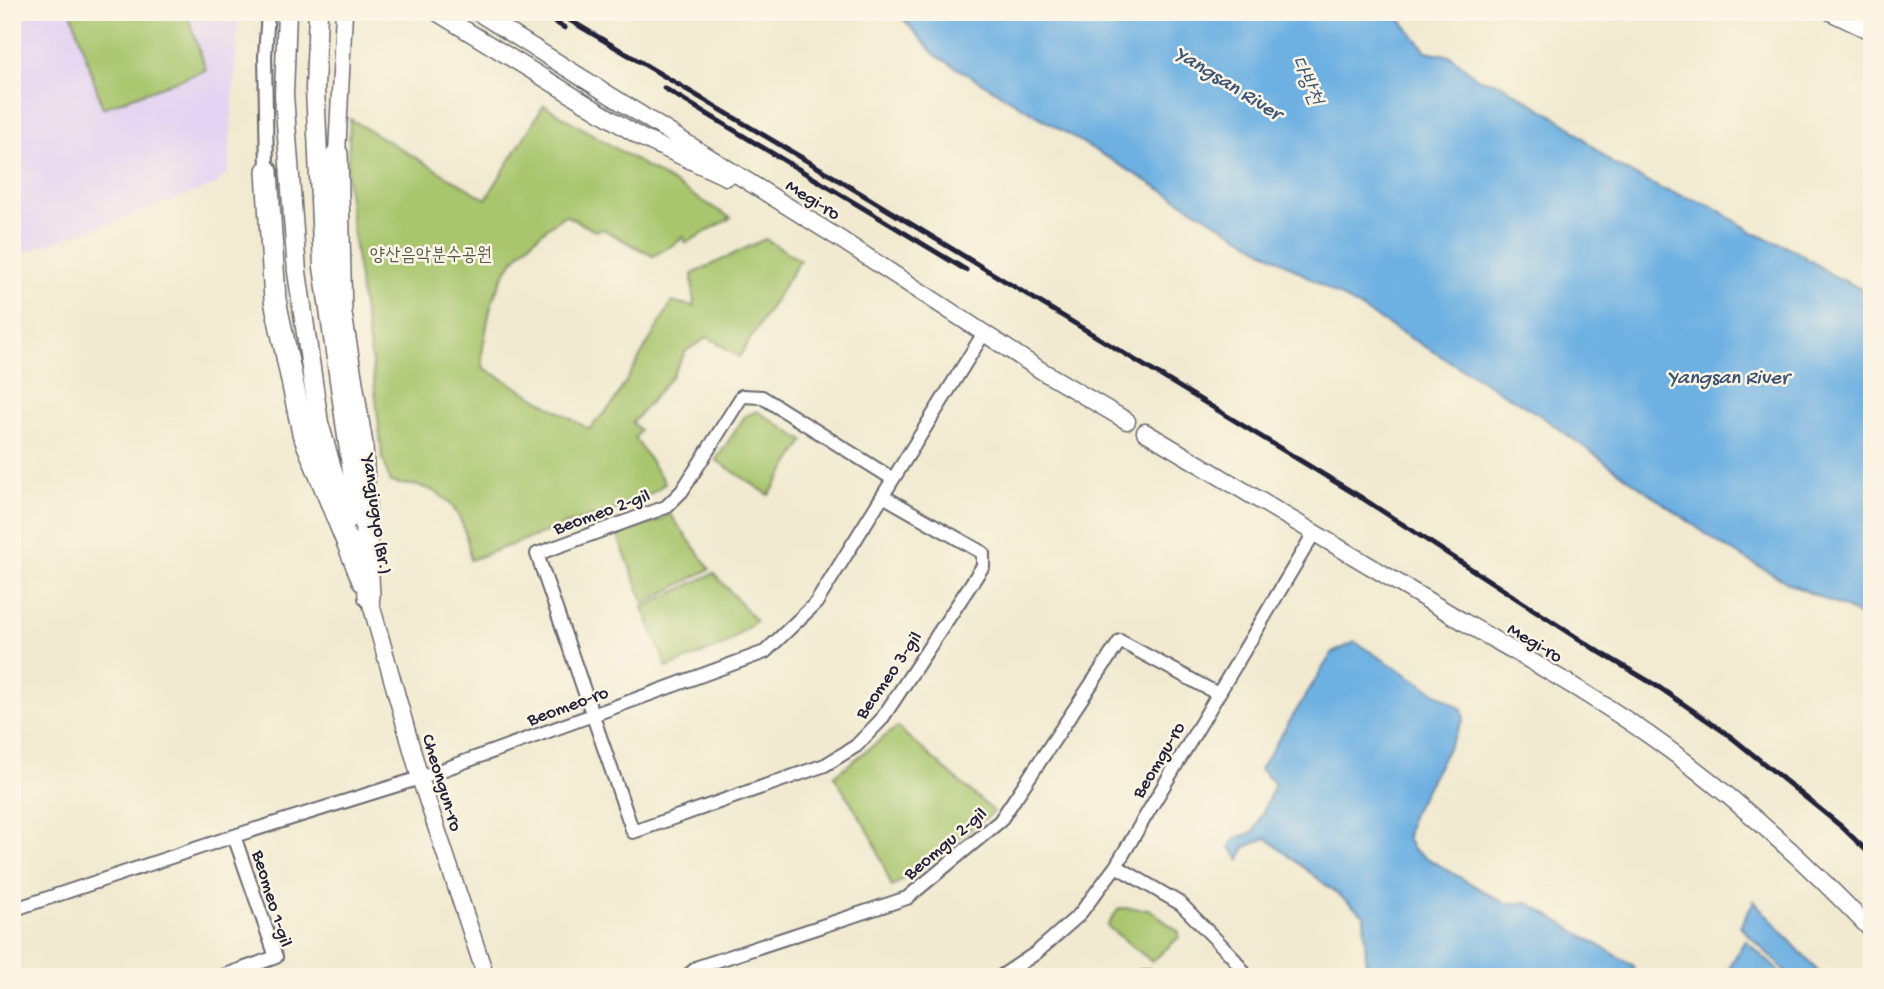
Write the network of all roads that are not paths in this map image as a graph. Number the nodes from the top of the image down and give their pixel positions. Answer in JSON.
{"nodes":[{"id":1,"x":268,"y":12,"type":"edge"},
{"id":2,"x":287,"y":12,"type":"edge"},
{"id":3,"x":318,"y":12,"type":"edge"},
{"id":4,"x":344,"y":12,"type":"edge"},
{"id":5,"x":436,"y":12,"type":"edge"},
{"id":6,"x":477,"y":12,"type":"edge"},
{"id":7,"x":1830,"y":12,"type":"edge"},
{"id":8,"x":1872,"y":32,"type":"edge"},
{"id":9,"x":337,"y":154,"type":"joint"},
{"id":10,"x":267,"y":171,"type":"joint"},
{"id":11,"x":785,"y":204,"type":"junction"},
{"id":12,"x":984,"y":333,"type":"junction"},
{"id":13,"x":1127,"y":421,"type":"dead end"},
{"id":14,"x":1146,"y":432,"type":"dead end"},
{"id":15,"x":893,"y":479,"type":"junction"},
{"id":16,"x":883,"y":496,"type":"junction"},
{"id":17,"x":1314,"y":533,"type":"junction"},
{"id":18,"x":369,"y":597,"type":"junction"},
{"id":19,"x":1218,"y":695,"type":"junction"},
{"id":20,"x":593,"y":715,"type":"junction"},
{"id":21,"x":420,"y":778,"type":"junction"},
{"id":22,"x":234,"y":836,"type":"junction"},
{"id":23,"x":1115,"y":866,"type":"junction"},
{"id":24,"x":12,"y":910,"type":"edge"},
{"id":25,"x":1872,"y":932,"type":"edge"},
{"id":26,"x":220,"y":977,"type":"edge"},
{"id":27,"x":486,"y":977,"type":"edge"},
{"id":28,"x":686,"y":977,"type":"edge"},
{"id":29,"x":1000,"y":977,"type":"edge"},
{"id":30,"x":1143,"y":977,"type":"edge"},
{"id":31,"x":1150,"y":977,"type":"edge"},
{"id":32,"x":1247,"y":977,"type":"edge"}],
"edges":[{"from":1,"to":10,"type":"street"},
{"from":2,"to":18,"type":"main road","name":"Yangjugyo (Br.)"},
{"from":3,"to":18,"type":"main road","name":"Yangjugyo (Br.)"},
{"from":4,"to":9,"type":"street"},
{"from":5,"to":11,"type":"street"},
{"from":6,"to":11,"type":"street","name":"Megi-ro"},
{"from":7,"to":8,"type":"street"},
{"from":9,"to":18,"type":"main road"},
{"from":10,"to":18,"type":"main road"},
{"from":11,"to":12,"type":"street","name":"Megi-ro"},
{"from":12,"to":13,"type":"street","name":"Megi-ro"},
{"from":12,"to":15,"type":"street","name":"Beomeo-ro"},
{"from":14,"to":17,"type":"street","name":"Megi-ro"},
{"from":15,"to":16,"type":"street","name":"Beomeo-ro"},
{"from":15,"to":20,"type":"street","name":"Beomeo 2-gil"},
{"from":16,"to":20,"type":"street","name":"Beomeo-ro"},
{"from":16,"to":20,"type":"street","name":"Beomeo 3-gil"},
{"from":17,"to":19,"type":"street","name":"Beomgu-ro"},
{"from":17,"to":25,"type":"street","name":"Megi-ro"},
{"from":18,"to":21,"type":"street","name":"Cheongun-ro"},
{"from":19,"to":23,"type":"street","name":"Beomgu-ro"},
{"from":19,"to":28,"type":"street","name":"Beomgu 2-gil"},
{"from":20,"to":21,"type":"street","name":"Beomeo-ro"},
{"from":21,"to":22,"type":"street","name":"Beomeo-ro"},
{"from":21,"to":27,"type":"street","name":"Cheongun-ro"},
{"from":22,"to":24,"type":"street","name":"Beomeo-ro"},
{"from":22,"to":26,"type":"street","name":"Beomeo 1-gil"},
{"from":23,"to":29,"type":"street","name":"Beomgu-ro"},
{"from":23,"to":32,"type":"street"},
{"from":30,"to":31,"type":"street"}]}
